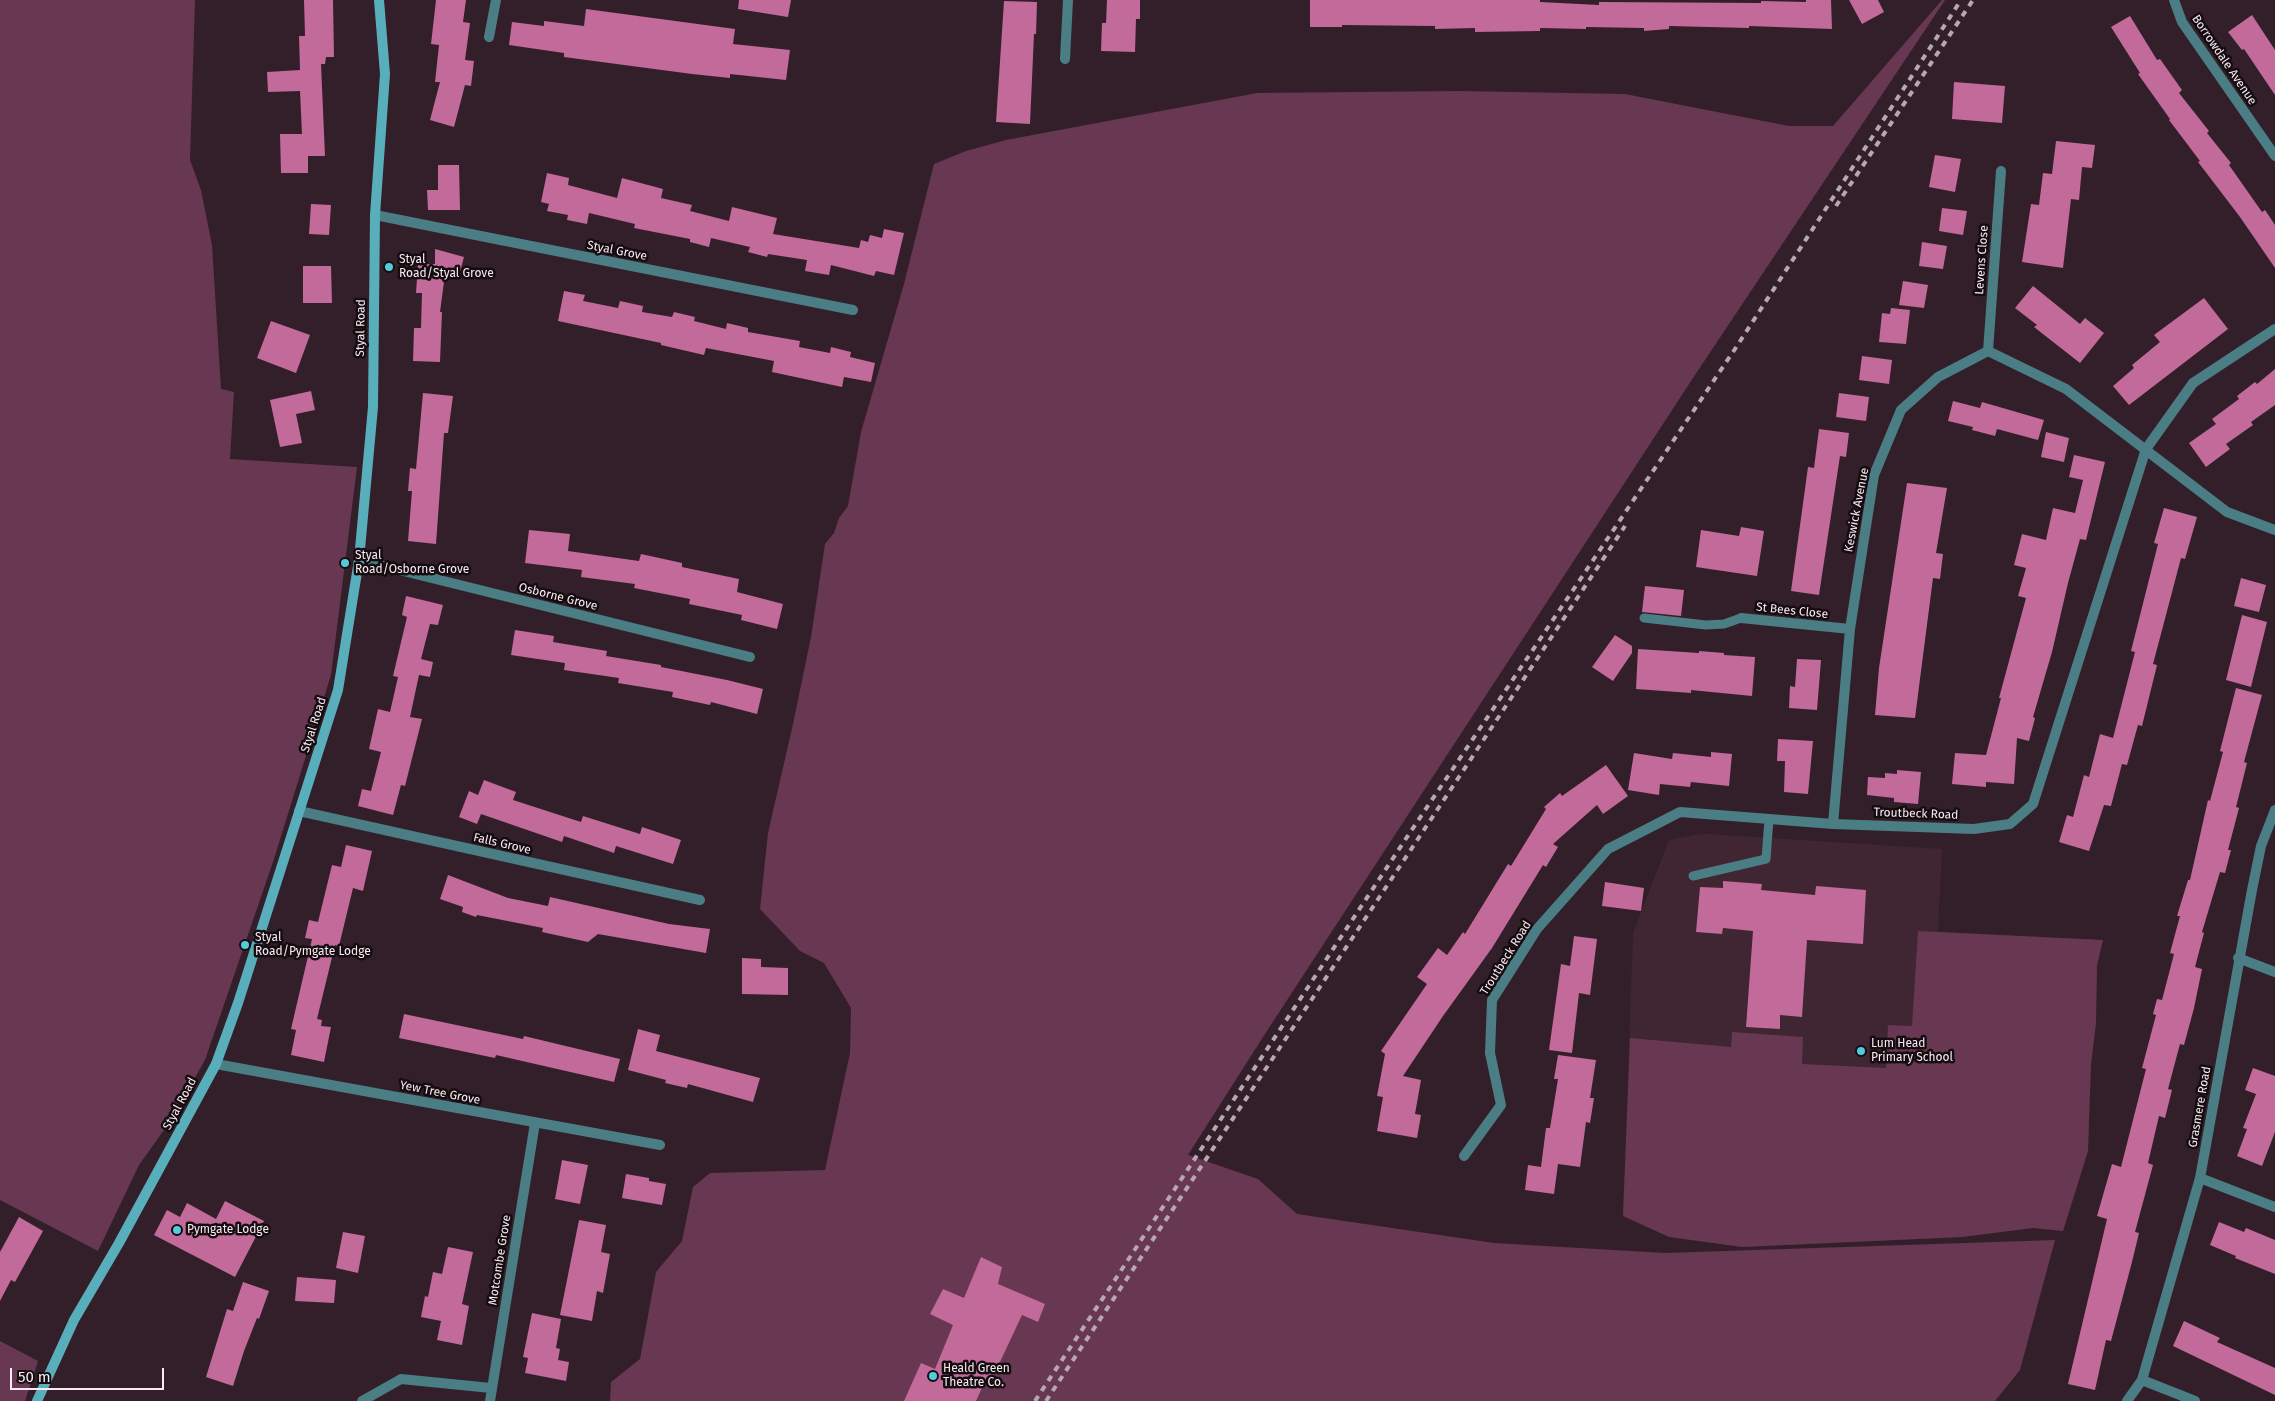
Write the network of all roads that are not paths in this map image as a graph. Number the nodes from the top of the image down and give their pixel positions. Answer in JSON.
{"nodes":[{"id":1,"x":378,"y":0,"type":"edge"},
{"id":2,"x":496,"y":0,"type":"edge"},
{"id":3,"x":1068,"y":0,"type":"edge"},
{"id":4,"x":2174,"y":0,"type":"edge"},
{"id":5,"x":489,"y":37,"type":"dead end"},
{"id":6,"x":1065,"y":59,"type":"dead end"},
{"id":7,"x":2275,"y":156,"type":"edge"},
{"id":8,"x":2001,"y":170,"type":"dead end"},
{"id":9,"x":375,"y":215,"type":"junction"},
{"id":10,"x":853,"y":310,"type":"dead end"},
{"id":11,"x":2275,"y":329,"type":"edge"},
{"id":12,"x":1988,"y":351,"type":"junction"},
{"id":13,"x":2146,"y":449,"type":"junction"},
{"id":14,"x":2275,"y":530,"type":"edge"},
{"id":15,"x":359,"y":560,"type":"junction"},
{"id":16,"x":1644,"y":618,"type":"dead end"},
{"id":17,"x":1741,"y":618,"type":"joint"},
{"id":18,"x":1850,"y":629,"type":"junction"},
{"id":19,"x":750,"y":657,"type":"dead end"},
{"id":20,"x":2275,"y":810,"type":"edge"},
{"id":21,"x":299,"y":811,"type":"junction"},
{"id":22,"x":1769,"y":819,"type":"junction"},
{"id":23,"x":1833,"y":824,"type":"junction"},
{"id":24,"x":1693,"y":876,"type":"dead end"},
{"id":25,"x":700,"y":900,"type":"dead end"},
{"id":26,"x":2238,"y":958,"type":"junction"},
{"id":27,"x":2275,"y":972,"type":"edge"},
{"id":28,"x":216,"y":1064,"type":"junction"},
{"id":29,"x":535,"y":1123,"type":"junction"},
{"id":30,"x":660,"y":1145,"type":"dead end"},
{"id":31,"x":1464,"y":1156,"type":"dead end"},
{"id":32,"x":2200,"y":1178,"type":"junction"},
{"id":33,"x":2275,"y":1207,"type":"edge"},
{"id":34,"x":2142,"y":1380,"type":"junction"},
{"id":35,"x":492,"y":1388,"type":"junction"},
{"id":36,"x":37,"y":1401,"type":"edge"},
{"id":37,"x":362,"y":1401,"type":"edge"},
{"id":38,"x":490,"y":1401,"type":"edge"},
{"id":39,"x":2126,"y":1401,"type":"edge"},
{"id":40,"x":2195,"y":1401,"type":"edge"}],
"edges":[{"from":1,"to":9,"type":"main road","name":"Styal Road"},
{"from":2,"to":5,"type":"street"},
{"from":3,"to":6,"type":"street"},
{"from":4,"to":7,"type":"street","name":"Borrowdale Avenue"},
{"from":8,"to":12,"type":"street","name":"Levens Close"},
{"from":9,"to":10,"type":"street","name":"Styal Grove"},
{"from":9,"to":15,"type":"main road","name":"Styal Road"},
{"from":11,"to":13,"type":"street","name":"Troutbeck Road"},
{"from":12,"to":13,"type":"street"},
{"from":12,"to":18,"type":"street","name":"Keswick Avenue"},
{"from":13,"to":14,"type":"street"},
{"from":13,"to":23,"type":"street","name":"Troutbeck Road"},
{"from":15,"to":19,"type":"street","name":"Osborne Grove"},
{"from":15,"to":21,"type":"main road","name":"Styal Road"},
{"from":16,"to":17,"type":"lane","name":"St Bees Close"},
{"from":17,"to":18,"type":"street","name":"St Bees Close"},
{"from":18,"to":23,"type":"street","name":"Keswick Avenue"},
{"from":20,"to":26,"type":"street","name":"Grasmere Road"},
{"from":21,"to":25,"type":"street","name":"Falls Grove"},
{"from":21,"to":28,"type":"main road","name":"Styal Road"},
{"from":22,"to":23,"type":"street","name":"Troutbeck Road"},
{"from":22,"to":24,"type":"lane"},
{"from":22,"to":31,"type":"street","name":"Troutbeck Road"},
{"from":26,"to":27,"type":"street"},
{"from":26,"to":32,"type":"street","name":"Grasmere Road"},
{"from":28,"to":29,"type":"street","name":"Yew Tree Grove"},
{"from":28,"to":36,"type":"main road","name":"Styal Road"},
{"from":29,"to":30,"type":"street","name":"Yew Tree Grove"},
{"from":29,"to":35,"type":"street","name":"Motcombe Grove"},
{"from":32,"to":33,"type":"street"},
{"from":32,"to":34,"type":"street","name":"Grasmere Road"},
{"from":34,"to":39,"type":"street","name":"Grasmere Road"},
{"from":34,"to":40,"type":"street"},
{"from":35,"to":37,"type":"street"},
{"from":35,"to":38,"type":"street","name":"Motcombe Grove"}]}
